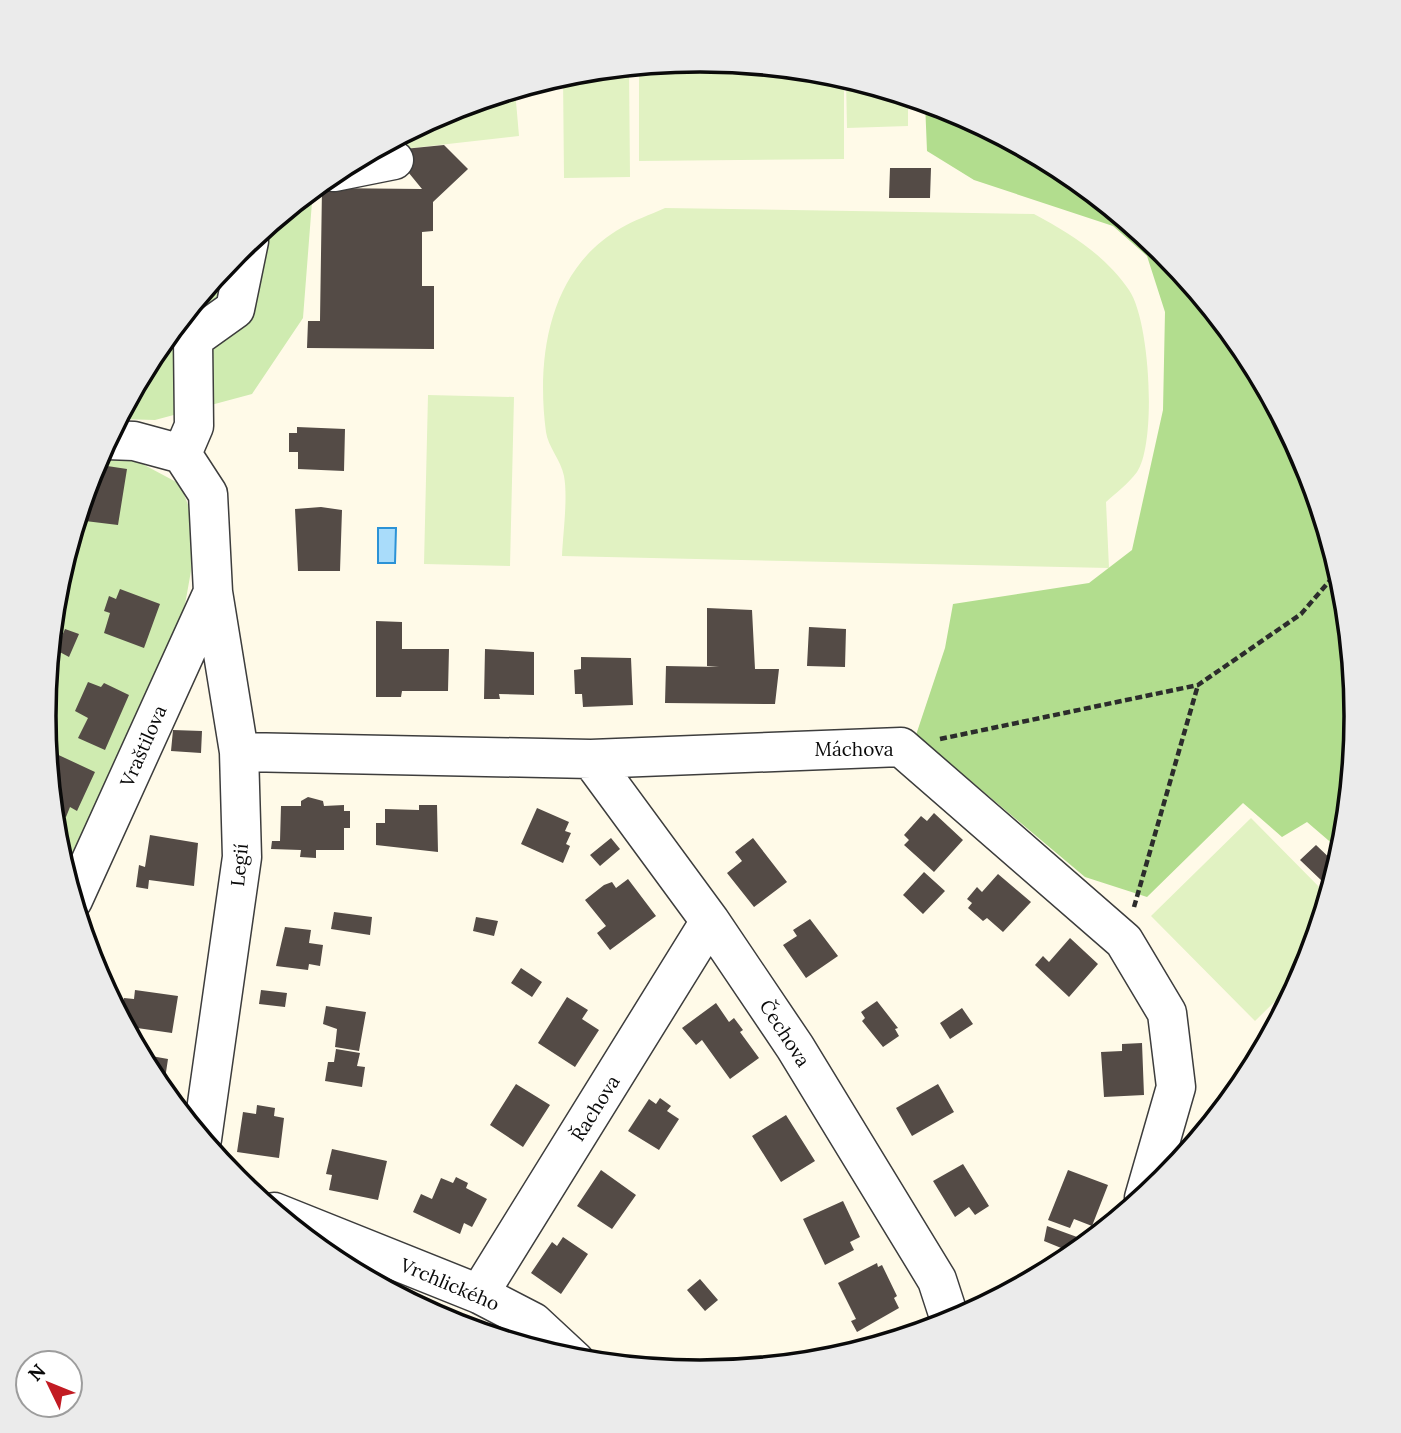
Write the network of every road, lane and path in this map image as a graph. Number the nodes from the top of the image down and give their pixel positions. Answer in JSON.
{"nodes":[{"id":1,"x":394,"y":160,"type":"dead end"},
{"id":2,"x":366,"y":166,"type":"edge"},
{"id":3,"x":245,"y":261,"type":"edge"},
{"id":4,"x":185,"y":331,"type":"edge"},
{"id":5,"x":118,"y":440,"type":"edge"},
{"id":6,"x":182,"y":454,"type":"junction"},
{"id":7,"x":1330,"y":579,"type":"edge"},
{"id":8,"x":213,"y":592,"type":"junction"},
{"id":9,"x":1198,"y":685,"type":"junction"},
{"id":10,"x":901,"y":747,"type":"junction"},
{"id":11,"x":239,"y":752,"type":"junction"},
{"id":12,"x":591,"y":759,"type":"junction"},
{"id":13,"x":79,"y":887,"type":"edge"},
{"id":14,"x":710,"y":921,"type":"junction"},
{"id":15,"x":1124,"y":941,"type":"junction"},
{"id":16,"x":204,"y":1127,"type":"edge"},
{"id":17,"x":1150,"y":1178,"type":"edge"},
{"id":18,"x":303,"y":1223,"type":"edge"},
{"id":19,"x":479,"y":1294,"type":"junction"},
{"id":20,"x":947,"y":1312,"type":"edge"},
{"id":21,"x":557,"y":1345,"type":"edge"}],
"edges":[{"from":1,"to":2,"type":"street"},
{"from":3,"to":4,"type":"street"},
{"from":4,"to":6,"type":"street"},
{"from":5,"to":6,"type":"street"},
{"from":6,"to":8,"type":"street","name":"Legií"},
{"from":7,"to":9,"type":"path"},
{"from":8,"to":11,"type":"street","name":"Legií"},
{"from":8,"to":13,"type":"street","name":"Vraštilova"},
{"from":9,"to":10,"type":"path"},
{"from":9,"to":15,"type":"path"},
{"from":10,"to":12,"type":"street","name":"Máchova"},
{"from":10,"to":15,"type":"street","name":"Máchova"},
{"from":11,"to":12,"type":"street","name":"Máchova"},
{"from":11,"to":16,"type":"street","name":"Legií"},
{"from":12,"to":14,"type":"street","name":"Čechova"},
{"from":14,"to":19,"type":"street","name":"Řachova"},
{"from":14,"to":20,"type":"street","name":"Čechova"},
{"from":15,"to":17,"type":"street","name":"Máchova"},
{"from":18,"to":19,"type":"street","name":"Vrchlického"},
{"from":19,"to":21,"type":"street","name":"Vrchlického"}]}
